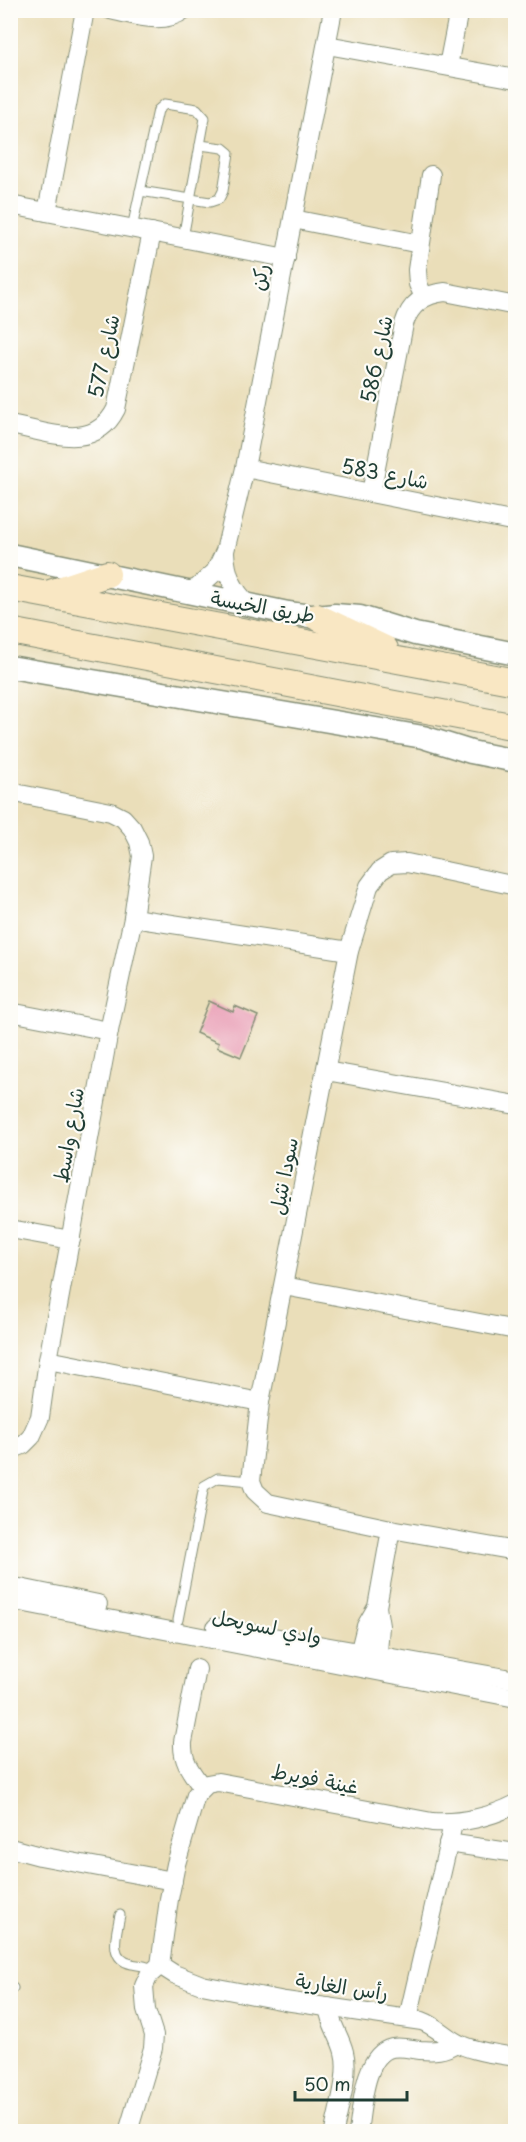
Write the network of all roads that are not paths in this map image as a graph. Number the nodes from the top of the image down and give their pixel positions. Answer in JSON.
{"nodes":[{"id":1,"x":85,"y":10,"type":"edge"},
{"id":2,"x":110,"y":10,"type":"edge"},
{"id":3,"x":184,"y":10,"type":"edge"},
{"id":4,"x":333,"y":10,"type":"edge"},
{"id":5,"x":459,"y":10,"type":"edge"},
{"id":6,"x":327,"y":45,"type":"junction"},
{"id":7,"x":448,"y":66,"type":"junction"},
{"id":8,"x":516,"y":80,"type":"edge"},
{"id":9,"x":200,"y":144,"type":"junction"},
{"id":10,"x":431,"y":175,"type":"dead end"},
{"id":11,"x":140,"y":191,"type":"junction"},
{"id":12,"x":190,"y":199,"type":"junction"},
{"id":13,"x":10,"y":205,"type":"edge"},
{"id":14,"x":47,"y":212,"type":"junction"},
{"id":15,"x":293,"y":219,"type":"junction"},
{"id":16,"x":132,"y":228,"type":"junction"},
{"id":17,"x":152,"y":232,"type":"junction"},
{"id":18,"x":183,"y":238,"type":"junction"},
{"id":19,"x":420,"y":244,"type":"junction"},
{"id":20,"x":286,"y":258,"type":"junction"},
{"id":21,"x":424,"y":297,"type":"junction"},
{"id":22,"x":516,"y":306,"type":"edge"},
{"id":23,"x":10,"y":425,"type":"edge"},
{"id":24,"x":245,"y":468,"type":"junction"},
{"id":25,"x":371,"y":493,"type":"junction"},
{"id":26,"x":516,"y":522,"type":"edge"},
{"id":27,"x":225,"y":550,"type":"junction"},
{"id":28,"x":10,"y":555,"type":"edge"},
{"id":29,"x":107,"y":574,"type":"junction"},
{"id":30,"x":10,"y":588,"type":"edge"},
{"id":31,"x":185,"y":592,"type":"junction"},
{"id":32,"x":46,"y":594,"type":"junction"},
{"id":33,"x":249,"y":605,"type":"junction"},
{"id":34,"x":317,"y":617,"type":"junction"},
{"id":35,"x":10,"y":631,"type":"edge"},
{"id":36,"x":86,"y":646,"type":"junction"},
{"id":37,"x":10,"y":649,"type":"edge"},
{"id":38,"x":516,"y":654,"type":"edge"},
{"id":39,"x":417,"y":665,"type":"junction"},
{"id":40,"x":10,"y":667,"type":"edge"},
{"id":41,"x":516,"y":682,"type":"edge"},
{"id":42,"x":516,"y":727,"type":"edge"},
{"id":43,"x":516,"y":761,"type":"edge"},
{"id":44,"x":10,"y":792,"type":"edge"},
{"id":45,"x":516,"y":886,"type":"edge"},
{"id":46,"x":133,"y":918,"type":"junction"},
{"id":47,"x":349,"y":951,"type":"junction"},
{"id":48,"x":10,"y":1012,"type":"edge"},
{"id":49,"x":109,"y":1031,"type":"junction"},
{"id":50,"x":326,"y":1071,"type":"junction"},
{"id":51,"x":516,"y":1106,"type":"edge"},
{"id":52,"x":10,"y":1229,"type":"edge"},
{"id":53,"x":72,"y":1240,"type":"junction"},
{"id":54,"x":284,"y":1286,"type":"junction"},
{"id":55,"x":516,"y":1330,"type":"edge"},
{"id":56,"x":48,"y":1360,"type":"junction"},
{"id":57,"x":260,"y":1402,"type":"junction"},
{"id":58,"x":10,"y":1450,"type":"edge"},
{"id":59,"x":251,"y":1481,"type":"junction"},
{"id":60,"x":391,"y":1529,"type":"junction"},
{"id":61,"x":516,"y":1551,"type":"edge"},
{"id":62,"x":10,"y":1587,"type":"edge"},
{"id":63,"x":10,"y":1600,"type":"edge"},
{"id":64,"x":377,"y":1607,"type":"junction"},
{"id":65,"x":178,"y":1620,"type":"junction"},
{"id":66,"x":357,"y":1659,"type":"junction"},
{"id":67,"x":377,"y":1663,"type":"junction"},
{"id":68,"x":197,"y":1668,"type":"dead end"},
{"id":69,"x":516,"y":1680,"type":"edge"},
{"id":70,"x":516,"y":1698,"type":"edge"},
{"id":71,"x":202,"y":1787,"type":"junction"},
{"id":72,"x":516,"y":1804,"type":"edge"},
{"id":73,"x":453,"y":1824,"type":"junction"},
{"id":74,"x":448,"y":1843,"type":"junction"},
{"id":75,"x":10,"y":1848,"type":"edge"},
{"id":76,"x":516,"y":1853,"type":"edge"},
{"id":77,"x":173,"y":1881,"type":"junction"},
{"id":78,"x":120,"y":1915,"type":"dead end"},
{"id":79,"x":157,"y":1968,"type":"junction"},
{"id":80,"x":328,"y":2007,"type":"junction"},
{"id":81,"x":408,"y":2018,"type":"junction"},
{"id":82,"x":456,"y":2043,"type":"junction"},
{"id":83,"x":516,"y":2057,"type":"edge"},
{"id":84,"x":128,"y":2132,"type":"edge"},
{"id":85,"x":334,"y":2132,"type":"edge"},
{"id":86,"x":358,"y":2132,"type":"edge"}],
"edges":[{"from":1,"to":14,"type":"street"},
{"from":2,"to":3,"type":"street"},
{"from":4,"to":6,"type":"street","name":"ركن"},
{"from":5,"to":7,"type":"street"},
{"from":6,"to":7,"type":"street"},
{"from":6,"to":15,"type":"street","name":"ركن"},
{"from":7,"to":8,"type":"street"},
{"from":9,"to":11,"type":"lane"},
{"from":9,"to":12,"type":"lane"},
{"from":9,"to":12,"type":"lane"},
{"from":10,"to":19,"type":"street"},
{"from":11,"to":12,"type":"lane"},
{"from":11,"to":16,"type":"lane"},
{"from":12,"to":18,"type":"lane"},
{"from":13,"to":14,"type":"street"},
{"from":14,"to":16,"type":"street"},
{"from":15,"to":19,"type":"street"},
{"from":15,"to":20,"type":"street","name":"ركن"},
{"from":16,"to":17,"type":"street"},
{"from":17,"to":18,"type":"street"},
{"from":17,"to":23,"type":"street","name":"شارع 577"},
{"from":18,"to":20,"type":"street"},
{"from":19,"to":21,"type":"street"},
{"from":20,"to":24,"type":"street","name":"ركن"},
{"from":21,"to":22,"type":"street"},
{"from":21,"to":25,"type":"street","name":"شارع 586"},
{"from":24,"to":25,"type":"street","name":"شارع 583"},
{"from":24,"to":27,"type":"street","name":"ركن"},
{"from":25,"to":26,"type":"street","name":"شارع 583"},
{"from":27,"to":31,"type":"street","name":"ركن"},
{"from":27,"to":33,"type":"street","name":"ركن"},
{"from":28,"to":29,"type":"street","name":"طريق الخيسة"},
{"from":29,"to":31,"type":"street","name":"طريق الخيسة"},
{"from":29,"to":32,"type":"main road"},
{"from":30,"to":32,"type":"main road","name":"طريق الخيسة"},
{"from":31,"to":33,"type":"street","name":"طريق الخيسة"},
{"from":32,"to":39,"type":"main road","name":"طريق الخيسة"},
{"from":33,"to":34,"type":"street","name":"طريق الخيسة"},
{"from":34,"to":38,"type":"street","name":"طريق الخيسة"},
{"from":34,"to":39,"type":"main road"},
{"from":35,"to":36,"type":"main road"},
{"from":36,"to":37,"type":"main road"},
{"from":36,"to":42,"type":"main road"},
{"from":39,"to":41,"type":"main road","name":"طريق الخيسة"},
{"from":40,"to":43,"type":"street"},
{"from":44,"to":46,"type":"street","name":"شارع واسط"},
{"from":45,"to":47,"type":"street","name":"سودا نثيل"},
{"from":46,"to":47,"type":"street"},
{"from":46,"to":49,"type":"street","name":"شارع واسط"},
{"from":47,"to":50,"type":"street","name":"سودا نثيل"},
{"from":48,"to":49,"type":"street"},
{"from":49,"to":53,"type":"street","name":"شارع واسط"},
{"from":50,"to":51,"type":"street"},
{"from":50,"to":54,"type":"street","name":"سودا نثيل"},
{"from":52,"to":53,"type":"street"},
{"from":53,"to":56,"type":"street","name":"شارع واسط"},
{"from":54,"to":55,"type":"street"},
{"from":54,"to":57,"type":"street","name":"سودا نثيل"},
{"from":56,"to":57,"type":"street"},
{"from":56,"to":58,"type":"street","name":"شارع واسط"},
{"from":57,"to":59,"type":"street","name":"سودا نثيل"},
{"from":59,"to":60,"type":"street"},
{"from":59,"to":65,"type":"lane"},
{"from":60,"to":61,"type":"street"},
{"from":60,"to":64,"type":"street"},
{"from":62,"to":65,"type":"street","name":"وادي لسويحل"},
{"from":63,"to":66,"type":"street","name":"وادي لسويحل"},
{"from":64,"to":66,"type":"street"},
{"from":64,"to":67,"type":"street"},
{"from":65,"to":66,"type":"street","name":"وادي لسويحل"},
{"from":66,"to":67,"type":"street","name":"وادي لسويحل"},
{"from":67,"to":69,"type":"street","name":"وادي لسويحل"},
{"from":67,"to":70,"type":"street","name":"وادي لسويحل"},
{"from":68,"to":71,"type":"street"},
{"from":71,"to":73,"type":"street","name":"غينة فويرط"},
{"from":71,"to":77,"type":"street"},
{"from":72,"to":73,"type":"street","name":"غينة فويرط"},
{"from":73,"to":74,"type":"street"},
{"from":74,"to":76,"type":"street"},
{"from":74,"to":81,"type":"street"},
{"from":75,"to":77,"type":"street"},
{"from":77,"to":79,"type":"street"},
{"from":78,"to":79,"type":"lane"},
{"from":79,"to":80,"type":"street","name":"رأس الغارية"},
{"from":79,"to":84,"type":"street"},
{"from":80,"to":81,"type":"street","name":"رأس الغارية"},
{"from":80,"to":85,"type":"street"},
{"from":81,"to":82,"type":"street","name":"رأس الغارية"},
{"from":82,"to":83,"type":"street","name":"رأس الغارية"},
{"from":82,"to":86,"type":"street"}]}
